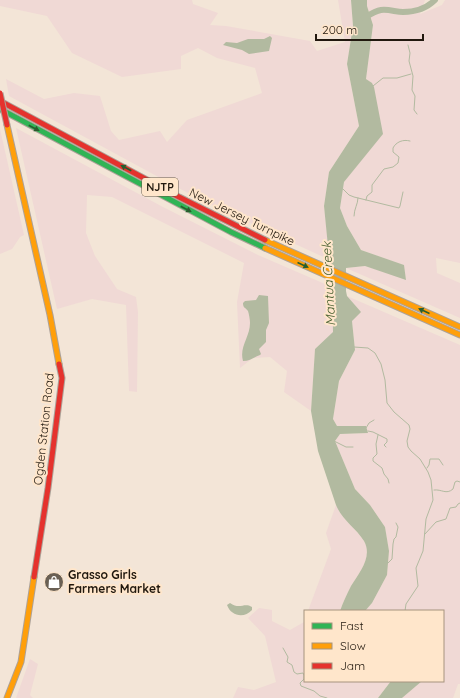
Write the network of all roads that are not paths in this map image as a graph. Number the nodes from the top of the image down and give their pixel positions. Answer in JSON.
{"nodes":[{"id":1,"x":0,"y":93,"type":"edge"},
{"id":2,"x":0,"y":101,"type":"edge"},
{"id":3,"x":0,"y":109,"type":"edge"},
{"id":4,"x":460,"y":327,"type":"edge"},
{"id":5,"x":460,"y":335,"type":"edge"},
{"id":6,"x":7,"y":698,"type":"edge"}],
"edges":[{"from":1,"to":6,"type":"main road","name":"Ogden Station Road","bridge":true},
{"from":4,"to":2,"type":"main road","name":"New Jersey Turnpike","number":"NJTP","one_way":true},
{"from":3,"to":5,"type":"main road","name":"New Jersey Turnpike","number":"NJTP","one_way":true}]}
